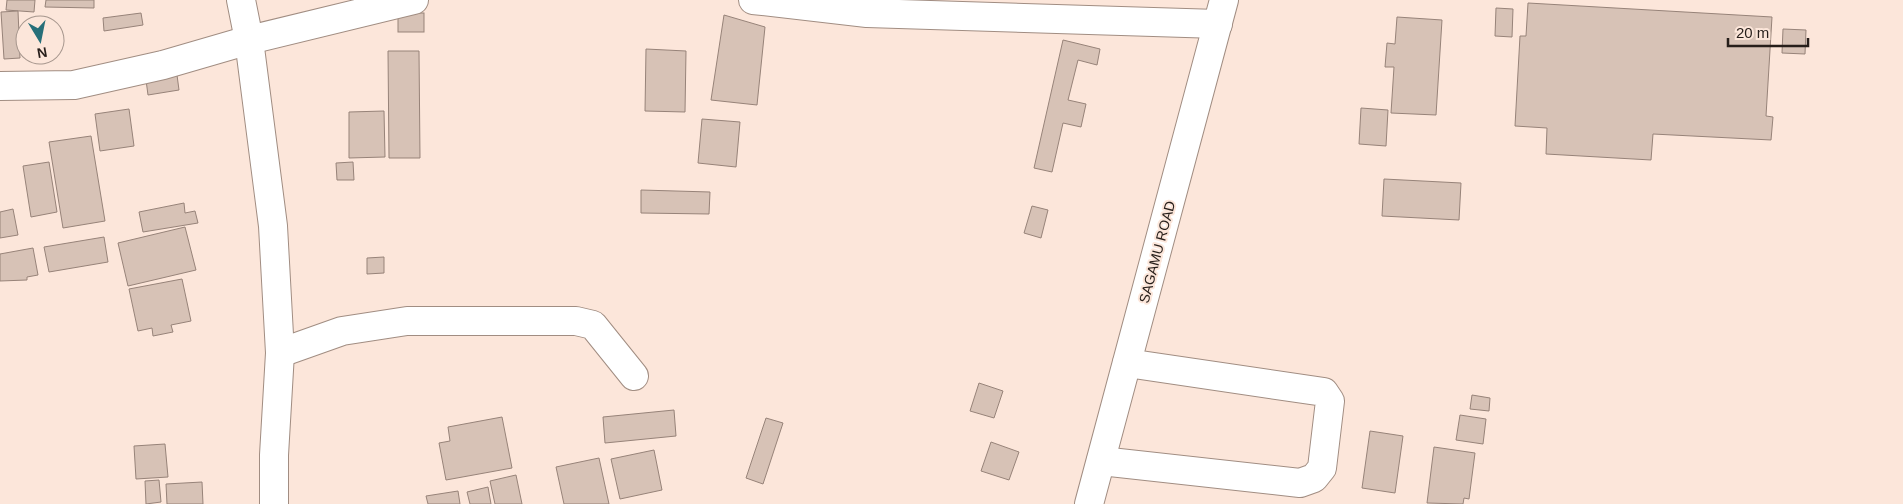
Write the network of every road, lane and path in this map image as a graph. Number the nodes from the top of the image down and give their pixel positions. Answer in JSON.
{"nodes":[{"id":1,"x":240,"y":0,"type":"edge"},
{"id":2,"x":414,"y":0,"type":"edge"},
{"id":3,"x":753,"y":0,"type":"edge"},
{"id":4,"x":1221,"y":12,"type":"edge"},
{"id":5,"x":249,"y":40,"type":"junction"},
{"id":6,"x":0,"y":86,"type":"edge"},
{"id":7,"x":280,"y":353,"type":"junction"},
{"id":8,"x":1127,"y":364,"type":"junction"},
{"id":9,"x":634,"y":376,"type":"dead end"},
{"id":10,"x":1101,"y":461,"type":"junction"},
{"id":11,"x":274,"y":504,"type":"edge"},
{"id":12,"x":1090,"y":504,"type":"edge"}],
"edges":[{"from":1,"to":5,"type":"main road"},
{"from":2,"to":5,"type":"main road"},
{"from":3,"to":4,"type":"main road"},
{"from":4,"to":8,"type":"main road","name":"SAGAMU ROAD"},
{"from":5,"to":6,"type":"main road"},
{"from":5,"to":7,"type":"main road"},
{"from":7,"to":9,"type":"main road"},
{"from":7,"to":11,"type":"main road"},
{"from":8,"to":10,"type":"main road","name":"SAGAMU ROAD"},
{"from":8,"to":10,"type":"main road"},
{"from":10,"to":12,"type":"main road","name":"SAGAMU ROAD"}]}
